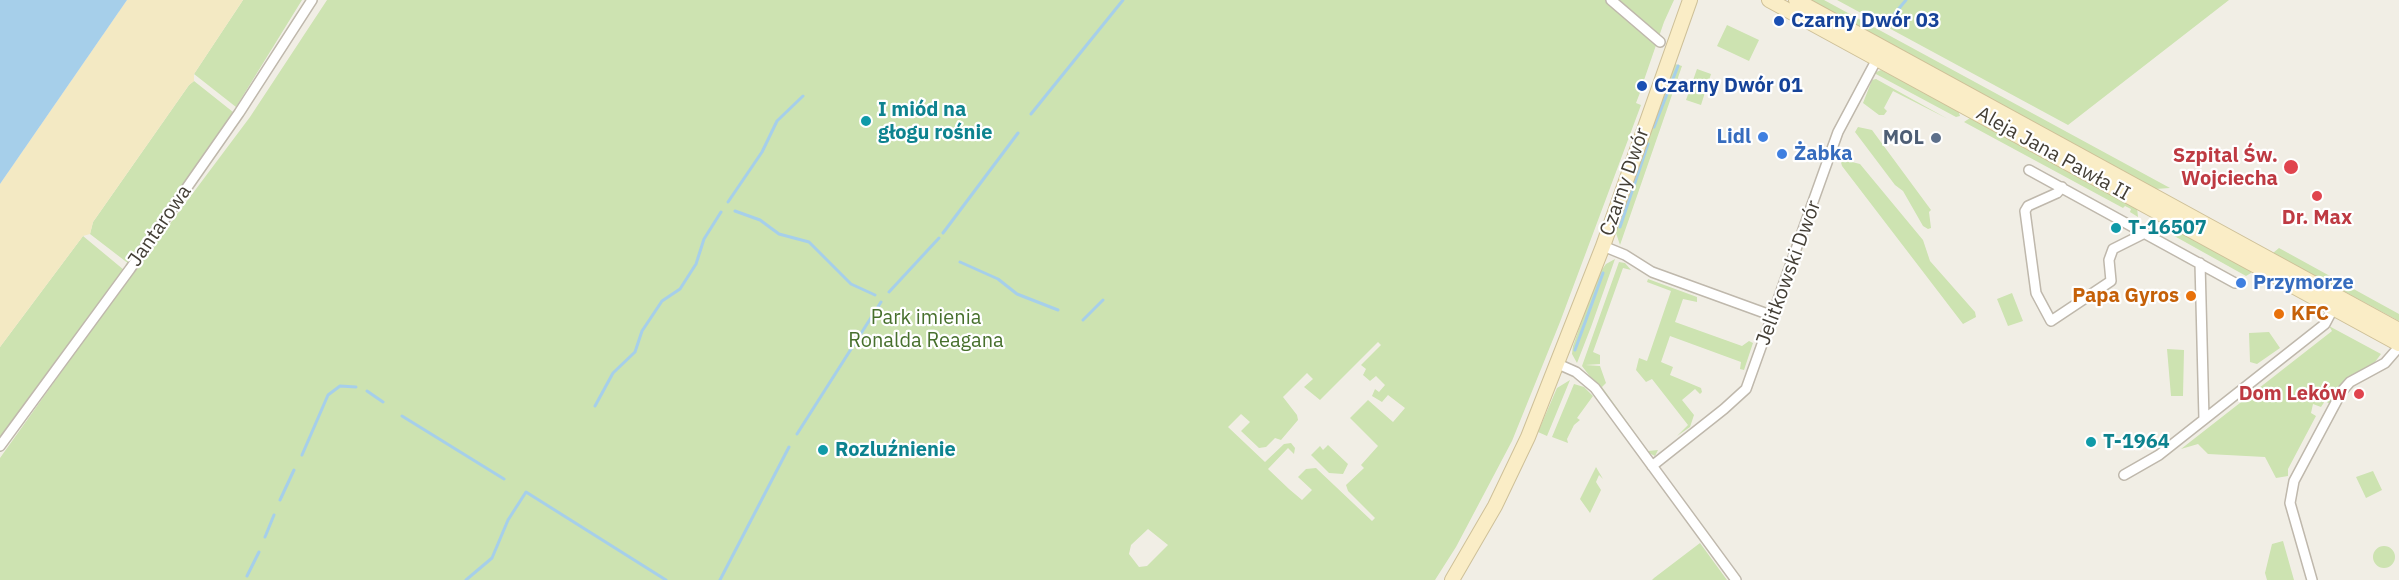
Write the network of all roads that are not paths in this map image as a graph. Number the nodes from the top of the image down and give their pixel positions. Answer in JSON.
{"nodes":[{"id":1,"x":312,"y":0,"type":"edge"},
{"id":2,"x":1611,"y":0,"type":"edge"},
{"id":3,"x":1690,"y":0,"type":"edge"},
{"id":4,"x":1769,"y":0,"type":"edge"},
{"id":5,"x":1796,"y":0,"type":"edge"},
{"id":6,"x":1660,"y":42,"type":"dead end"},
{"id":7,"x":1881,"y":54,"type":"junction"},
{"id":8,"x":2029,"y":170,"type":"dead end"},
{"id":9,"x":2062,"y":187,"type":"junction"},
{"id":10,"x":2163,"y":208,"type":"junction"},
{"id":11,"x":2145,"y":233,"type":"junction"},
{"id":12,"x":1603,"y":246,"type":"junction"},
{"id":13,"x":2200,"y":263,"type":"junction"},
{"id":14,"x":2235,"y":283,"type":"dead end"},
{"id":15,"x":2334,"y":307,"type":"junction"},
{"id":16,"x":1773,"y":316,"type":"junction"},
{"id":17,"x":2399,"y":330,"type":"edge"},
{"id":18,"x":2399,"y":345,"type":"edge"},
{"id":19,"x":1558,"y":364,"type":"junction"},
{"id":20,"x":2203,"y":394,"type":"junction"},
{"id":21,"x":2225,"y":402,"type":"junction"},
{"id":22,"x":2204,"y":419,"type":"junction"},
{"id":23,"x":0,"y":447,"type":"edge"},
{"id":24,"x":1652,"y":466,"type":"junction"},
{"id":25,"x":2124,"y":475,"type":"dead end"},
{"id":26,"x":1452,"y":580,"type":"edge"},
{"id":27,"x":1736,"y":580,"type":"edge"},
{"id":28,"x":2312,"y":580,"type":"edge"}],
"edges":[{"from":1,"to":23,"type":"street","name":"Jantarowa"},
{"from":2,"to":6,"type":"street"},
{"from":3,"to":12,"type":"main road","name":"Czarny Dwór"},
{"from":4,"to":7,"type":"main road","name":"Aleja Jana Pawła II"},
{"from":5,"to":7,"type":"main road","name":"Aleja Jana Pawła II"},
{"from":7,"to":10,"type":"main road","name":"Aleja Jana Pawła II"},
{"from":7,"to":16,"type":"street","name":"Jelitkowski Dwór"},
{"from":8,"to":9,"type":"street"},
{"from":9,"to":11,"type":"street"},
{"from":9,"to":11,"type":"street"},
{"from":10,"to":15,"type":"main road","name":"Aleja Jana Pawła II"},
{"from":10,"to":17,"type":"main road","name":"Aleja Jana Pawła II"},
{"from":11,"to":13,"type":"street"},
{"from":12,"to":16,"type":"street"},
{"from":12,"to":19,"type":"main road","name":"Czarny Dwór"},
{"from":13,"to":14,"type":"street"},
{"from":13,"to":20,"type":"street"},
{"from":15,"to":18,"type":"main road","name":"Aleja Jana Pawła II"},
{"from":15,"to":21,"type":"street"},
{"from":16,"to":24,"type":"street","name":"Jelitkowski Dwór"},
{"from":18,"to":28,"type":"street"},
{"from":19,"to":24,"type":"street"},
{"from":19,"to":26,"type":"main road","name":"Czarny Dwór"},
{"from":20,"to":21,"type":"street"},
{"from":20,"to":22,"type":"street"},
{"from":21,"to":22,"type":"street"},
{"from":22,"to":25,"type":"street"},
{"from":24,"to":27,"type":"street"}]}
